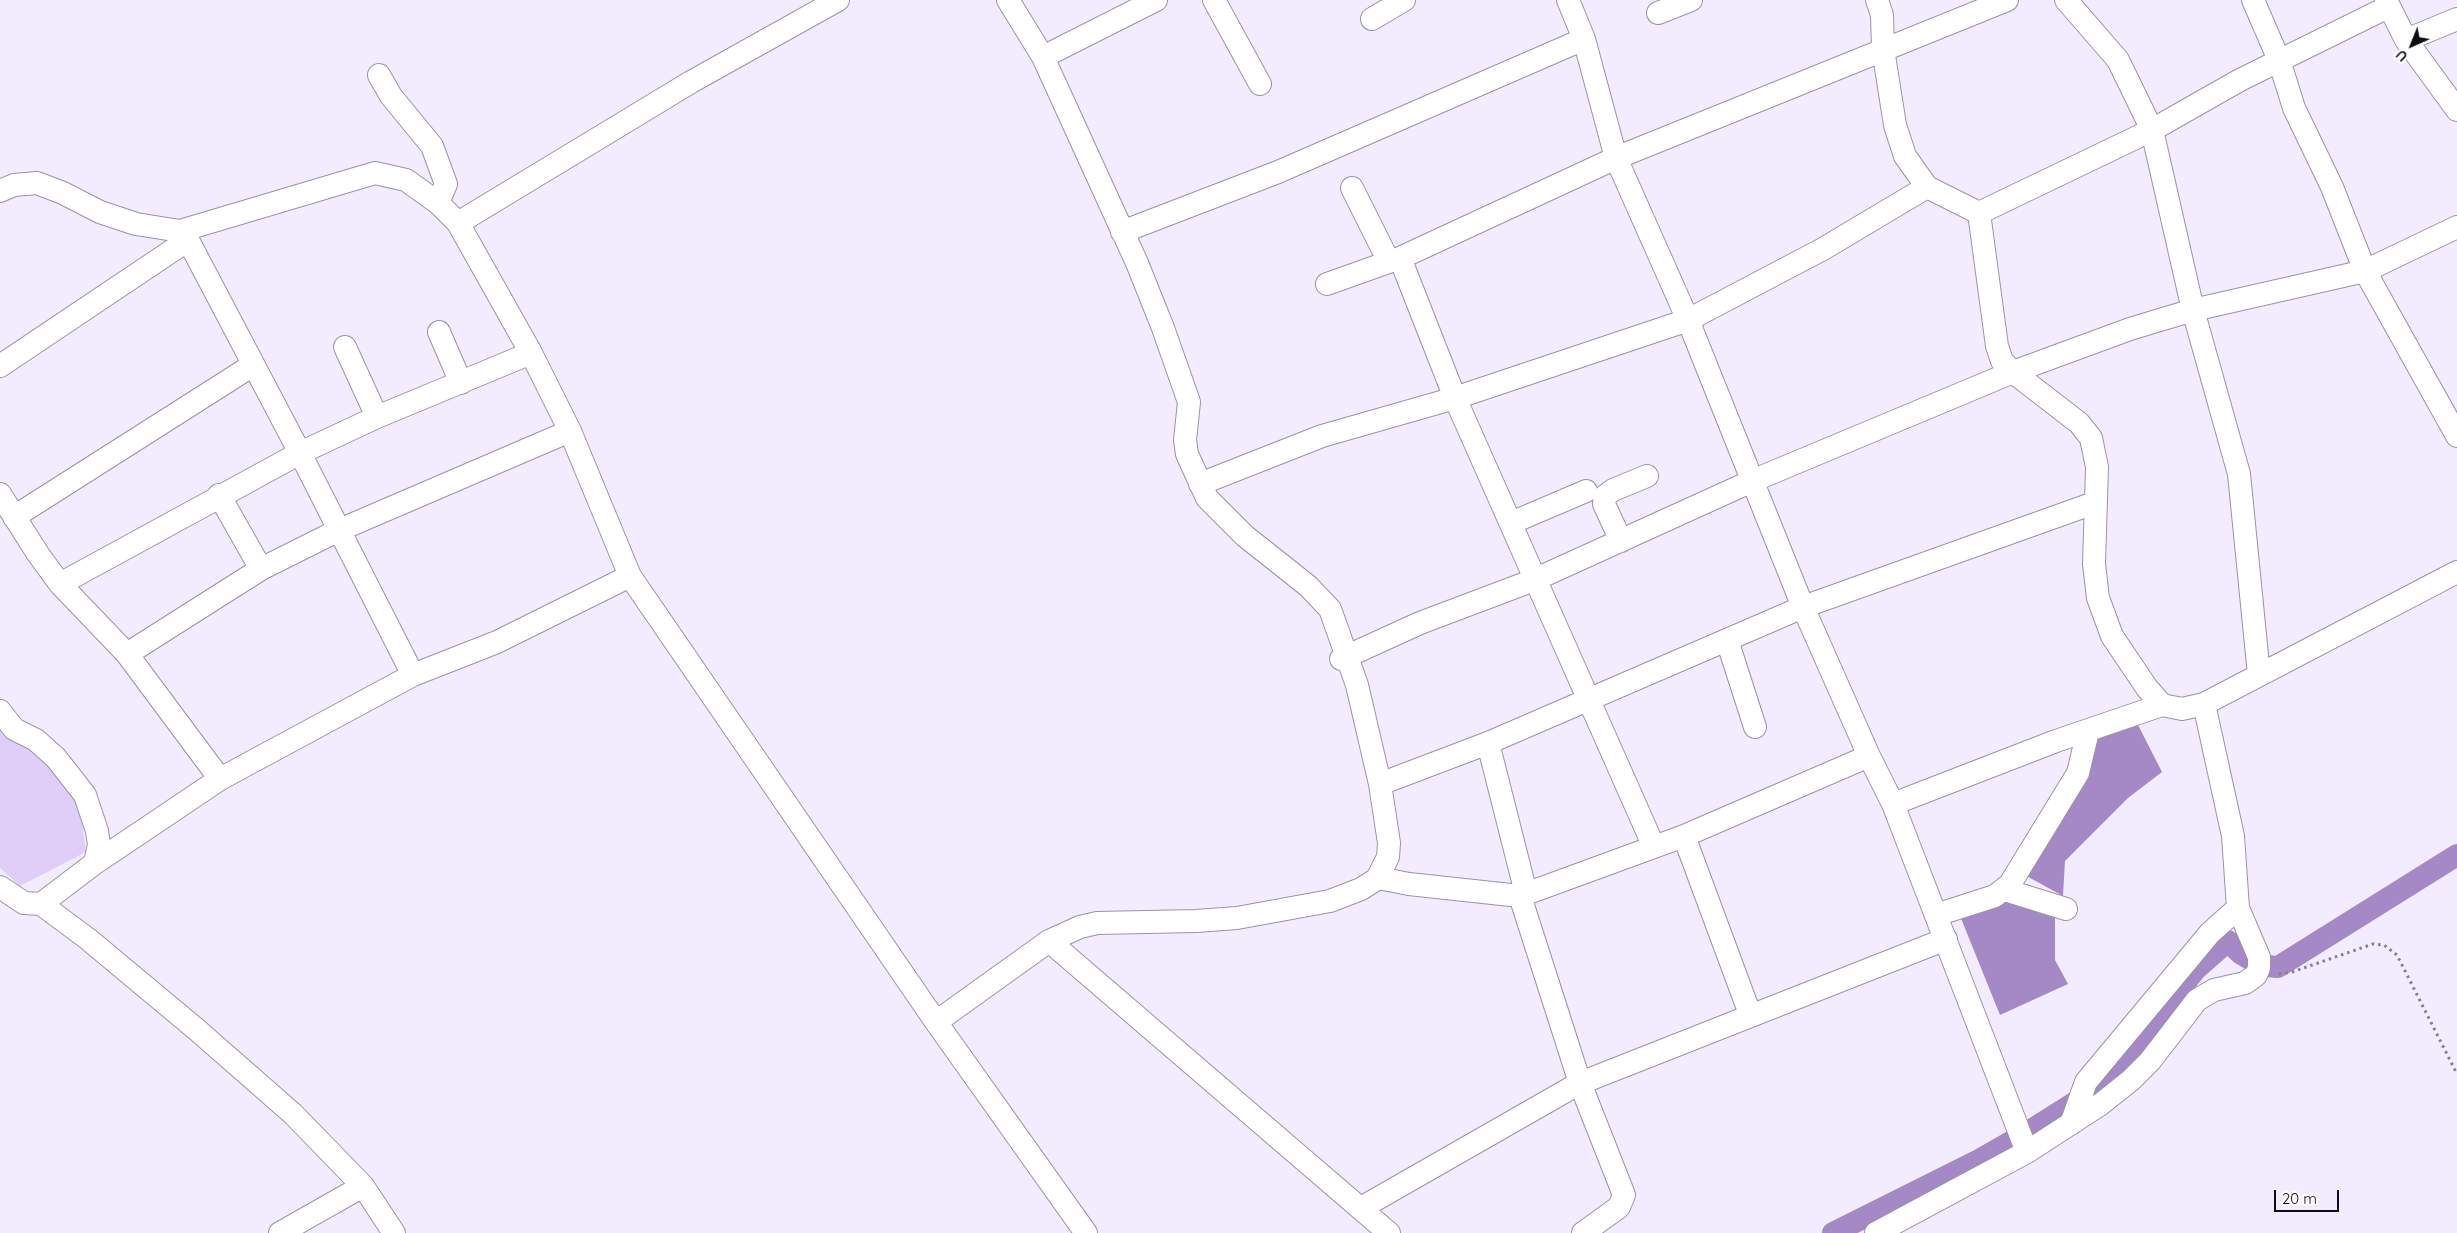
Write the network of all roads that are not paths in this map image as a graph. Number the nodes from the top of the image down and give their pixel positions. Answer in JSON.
{"nodes":[{"id":1,"x":838,"y":0,"type":"edge"},
{"id":2,"x":1008,"y":0,"type":"edge"},
{"id":3,"x":1156,"y":0,"type":"edge"},
{"id":4,"x":1214,"y":0,"type":"edge"},
{"id":5,"x":1404,"y":0,"type":"edge"},
{"id":6,"x":1568,"y":0,"type":"edge"},
{"id":7,"x":1692,"y":0,"type":"edge"},
{"id":8,"x":1877,"y":0,"type":"edge"},
{"id":9,"x":2007,"y":0,"type":"edge"},
{"id":10,"x":2066,"y":0,"type":"edge"},
{"id":11,"x":2253,"y":0,"type":"edge"},
{"id":12,"x":2387,"y":3,"type":"edge"},
{"id":13,"x":1658,"y":13,"type":"dead end"},
{"id":14,"x":2457,"y":19,"type":"edge"},
{"id":15,"x":1372,"y":20,"type":"dead end"},
{"id":16,"x":1584,"y":39,"type":"junction"},
{"id":17,"x":2406,"y":40,"type":"junction"},
{"id":18,"x":1883,"y":49,"type":"junction"},
{"id":19,"x":1043,"y":57,"type":"junction"},
{"id":20,"x":2279,"y":60,"type":"junction"},
{"id":21,"x":379,"y":74,"type":"dead end"},
{"id":22,"x":1260,"y":84,"type":"dead end"},
{"id":23,"x":2457,"y":110,"type":"edge"},
{"id":24,"x":2152,"y":130,"type":"junction"},
{"id":25,"x":1616,"y":158,"type":"junction"},
{"id":26,"x":1927,"y":187,"type":"junction"},
{"id":27,"x":1352,"y":188,"type":"dead end"},
{"id":28,"x":0,"y":191,"type":"edge"},
{"id":29,"x":438,"y":203,"type":"junction"},
{"id":30,"x":1979,"y":213,"type":"junction"},
{"id":31,"x":458,"y":223,"type":"junction"},
{"id":32,"x":2457,"y":227,"type":"edge"},
{"id":33,"x":1122,"y":232,"type":"junction"},
{"id":34,"x":184,"y":236,"type":"junction"},
{"id":35,"x":1394,"y":259,"type":"junction"},
{"id":36,"x":2365,"y":271,"type":"junction"},
{"id":37,"x":1327,"y":284,"type":"dead end"},
{"id":38,"x":2193,"y":310,"type":"junction"},
{"id":39,"x":1688,"y":320,"type":"junction"},
{"id":40,"x":438,"y":332,"type":"dead end"},
{"id":41,"x":345,"y":347,"type":"dead end"},
{"id":42,"x":531,"y":353,"type":"junction"},
{"id":43,"x":253,"y":365,"type":"junction"},
{"id":44,"x":0,"y":366,"type":"edge"},
{"id":45,"x":2013,"y":372,"type":"junction"},
{"id":46,"x":462,"y":383,"type":"junction"},
{"id":47,"x":1455,"y":398,"type":"junction"},
{"id":48,"x":2449,"y":403,"type":"edge"},
{"id":49,"x":377,"y":417,"type":"junction"},
{"id":50,"x":570,"y":431,"type":"junction"},
{"id":51,"x":2457,"y":436,"type":"edge"},
{"id":52,"x":300,"y":453,"type":"junction"},
{"id":53,"x":1647,"y":476,"type":"dead end"},
{"id":54,"x":1752,"y":481,"type":"junction"},
{"id":55,"x":1200,"y":484,"type":"junction"},
{"id":56,"x":1586,"y":491,"type":"dead end"},
{"id":57,"x":0,"y":494,"type":"edge"},
{"id":58,"x":219,"y":495,"type":"junction"},
{"id":59,"x":2094,"y":503,"type":"junction"},
{"id":60,"x":14,"y":517,"type":"junction"},
{"id":61,"x":1511,"y":523,"type":"junction"},
{"id":62,"x":337,"y":530,"type":"junction"},
{"id":63,"x":1620,"y":541,"type":"junction"},
{"id":64,"x":262,"y":569,"type":"junction"},
{"id":65,"x":2457,"y":572,"type":"edge"},
{"id":66,"x":630,"y":576,"type":"junction"},
{"id":67,"x":1534,"y":580,"type":"junction"},
{"id":68,"x":60,"y":584,"type":"junction"},
{"id":69,"x":1803,"y":607,"type":"junction"},
{"id":70,"x":1727,"y":640,"type":"junction"},
{"id":71,"x":127,"y":654,"type":"junction"},
{"id":72,"x":1344,"y":658,"type":"junction"},
{"id":73,"x":2259,"y":675,"type":"junction"},
{"id":74,"x":413,"y":676,"type":"junction"},
{"id":75,"x":1590,"y":699,"type":"junction"},
{"id":76,"x":2204,"y":704,"type":"junction"},
{"id":77,"x":2162,"y":705,"type":"junction"},
{"id":78,"x":0,"y":712,"type":"edge"},
{"id":79,"x":1754,"y":727,"type":"dead end"},
{"id":80,"x":2088,"y":731,"type":"junction"},
{"id":81,"x":7,"y":735,"type":"edge"},
{"id":82,"x":1488,"y":743,"type":"junction"},
{"id":83,"x":1869,"y":756,"type":"junction"},
{"id":84,"x":220,"y":779,"type":"junction"},
{"id":85,"x":1380,"y":784,"type":"junction"},
{"id":86,"x":1893,"y":804,"type":"junction"},
{"id":87,"x":1684,"y":836,"type":"junction"},
{"id":88,"x":1654,"y":847,"type":"junction"},
{"id":89,"x":95,"y":863,"type":"junction"},
{"id":90,"x":1378,"y":878,"type":"junction"},
{"id":91,"x":0,"y":887,"type":"edge"},
{"id":92,"x":2004,"y":890,"type":"junction"},
{"id":93,"x":1523,"y":895,"type":"junction"},
{"id":94,"x":42,"y":904,"type":"junction"},
{"id":95,"x":2238,"y":908,"type":"junction"},
{"id":96,"x":2066,"y":909,"type":"dead end"},
{"id":97,"x":1936,"y":915,"type":"junction"},
{"id":98,"x":1946,"y":939,"type":"junction"},
{"id":99,"x":1049,"y":941,"type":"junction"},
{"id":100,"x":1750,"y":1014,"type":"junction"},
{"id":101,"x":936,"y":1022,"type":"junction"},
{"id":102,"x":1580,"y":1083,"type":"junction"},
{"id":103,"x":2071,"y":1124,"type":"junction"},
{"id":104,"x":2027,"y":1152,"type":"junction"},
{"id":105,"x":363,"y":1186,"type":"junction"},
{"id":106,"x":1361,"y":1208,"type":"junction"},
{"id":107,"x":280,"y":1233,"type":"edge"},
{"id":108,"x":394,"y":1233,"type":"edge"},
{"id":109,"x":1086,"y":1233,"type":"edge"},
{"id":110,"x":1388,"y":1233,"type":"edge"},
{"id":111,"x":1583,"y":1233,"type":"edge"},
{"id":112,"x":1876,"y":1233,"type":"edge"}],
"edges":[{"from":1,"to":31,"type":"street"},
{"from":2,"to":19,"type":"street"},
{"from":3,"to":19,"type":"street"},
{"from":4,"to":22,"type":"street"},
{"from":5,"to":15,"type":"street"},
{"from":6,"to":16,"type":"street"},
{"from":7,"to":13,"type":"street"},
{"from":8,"to":18,"type":"street"},
{"from":9,"to":18,"type":"street"},
{"from":10,"to":24,"type":"street"},
{"from":11,"to":20,"type":"street"},
{"from":12,"to":17,"type":"street"},
{"from":12,"to":20,"type":"street"},
{"from":14,"to":17,"type":"street"},
{"from":16,"to":25,"type":"street"},
{"from":16,"to":33,"type":"street"},
{"from":17,"to":23,"type":"street"},
{"from":18,"to":25,"type":"street"},
{"from":18,"to":26,"type":"street"},
{"from":19,"to":33,"type":"street"},
{"from":20,"to":24,"type":"street"},
{"from":20,"to":36,"type":"street"},
{"from":21,"to":29,"type":"street"},
{"from":24,"to":30,"type":"street"},
{"from":24,"to":38,"type":"street"},
{"from":25,"to":35,"type":"street"},
{"from":25,"to":39,"type":"street"},
{"from":26,"to":30,"type":"street"},
{"from":26,"to":39,"type":"street"},
{"from":27,"to":35,"type":"street"},
{"from":28,"to":34,"type":"street"},
{"from":29,"to":31,"type":"street"},
{"from":29,"to":34,"type":"street"},
{"from":30,"to":45,"type":"street"},
{"from":31,"to":42,"type":"street"},
{"from":32,"to":36,"type":"street"},
{"from":33,"to":55,"type":"street"},
{"from":34,"to":43,"type":"street"},
{"from":34,"to":44,"type":"street"},
{"from":35,"to":37,"type":"street"},
{"from":35,"to":47,"type":"street"},
{"from":36,"to":38,"type":"street"},
{"from":36,"to":48,"type":"street"},
{"from":38,"to":45,"type":"street"},
{"from":38,"to":73,"type":"street"},
{"from":39,"to":47,"type":"street"},
{"from":39,"to":54,"type":"street"},
{"from":40,"to":46,"type":"street"},
{"from":41,"to":49,"type":"street"},
{"from":42,"to":46,"type":"street"},
{"from":42,"to":50,"type":"street"},
{"from":43,"to":52,"type":"street"},
{"from":43,"to":60,"type":"street"},
{"from":45,"to":54,"type":"street"},
{"from":45,"to":59,"type":"street"},
{"from":46,"to":49,"type":"street"},
{"from":47,"to":55,"type":"street"},
{"from":47,"to":61,"type":"street"},
{"from":48,"to":51,"type":"street"},
{"from":49,"to":52,"type":"street"},
{"from":50,"to":62,"type":"street"},
{"from":50,"to":66,"type":"street"},
{"from":52,"to":58,"type":"street"},
{"from":52,"to":62,"type":"street"},
{"from":53,"to":63,"type":"street"},
{"from":54,"to":63,"type":"street"},
{"from":54,"to":69,"type":"street"},
{"from":55,"to":72,"type":"street"},
{"from":56,"to":61,"type":"street"},
{"from":57,"to":60,"type":"street"},
{"from":58,"to":64,"type":"street"},
{"from":58,"to":68,"type":"street"},
{"from":59,"to":69,"type":"street"},
{"from":59,"to":77,"type":"street"},
{"from":60,"to":68,"type":"street"},
{"from":61,"to":67,"type":"street"},
{"from":62,"to":64,"type":"street"},
{"from":62,"to":74,"type":"street"},
{"from":63,"to":67,"type":"street"},
{"from":64,"to":71,"type":"street"},
{"from":65,"to":73,"type":"street"},
{"from":66,"to":74,"type":"street"},
{"from":66,"to":101,"type":"street"},
{"from":67,"to":72,"type":"street"},
{"from":67,"to":75,"type":"street"},
{"from":68,"to":71,"type":"street"},
{"from":69,"to":70,"type":"street"},
{"from":69,"to":83,"type":"street"},
{"from":70,"to":75,"type":"street"},
{"from":70,"to":79,"type":"street"},
{"from":71,"to":84,"type":"street"},
{"from":72,"to":85,"type":"street"},
{"from":73,"to":76,"type":"street"},
{"from":74,"to":84,"type":"street"},
{"from":75,"to":82,"type":"street"},
{"from":75,"to":88,"type":"street"},
{"from":76,"to":77,"type":"street"},
{"from":76,"to":95,"type":"street"},
{"from":77,"to":80,"type":"street"},
{"from":78,"to":81,"type":"street"},
{"from":80,"to":86,"type":"street"},
{"from":80,"to":92,"type":"street"},
{"from":81,"to":89,"type":"street"},
{"from":82,"to":85,"type":"street"},
{"from":82,"to":93,"type":"street"},
{"from":83,"to":86,"type":"street"},
{"from":83,"to":87,"type":"street"},
{"from":84,"to":89,"type":"street"},
{"from":85,"to":90,"type":"street"},
{"from":86,"to":97,"type":"street"},
{"from":87,"to":88,"type":"street"},
{"from":87,"to":100,"type":"street"},
{"from":88,"to":93,"type":"street"},
{"from":89,"to":94,"type":"street"},
{"from":90,"to":93,"type":"street"},
{"from":90,"to":99,"type":"street"},
{"from":91,"to":94,"type":"street"},
{"from":92,"to":96,"type":"street"},
{"from":92,"to":97,"type":"street"},
{"from":93,"to":102,"type":"street"},
{"from":94,"to":105,"type":"street"},
{"from":95,"to":103,"type":"street"},
{"from":95,"to":103,"type":"street"},
{"from":97,"to":98,"type":"street"},
{"from":98,"to":100,"type":"street"},
{"from":98,"to":104,"type":"street"},
{"from":99,"to":101,"type":"street"},
{"from":99,"to":106,"type":"street"},
{"from":100,"to":102,"type":"street"},
{"from":101,"to":109,"type":"street"},
{"from":102,"to":106,"type":"street"},
{"from":102,"to":111,"type":"street"},
{"from":103,"to":104,"type":"street"},
{"from":104,"to":112,"type":"street"},
{"from":105,"to":107,"type":"street"},
{"from":105,"to":108,"type":"street"},
{"from":106,"to":110,"type":"street"}]}
